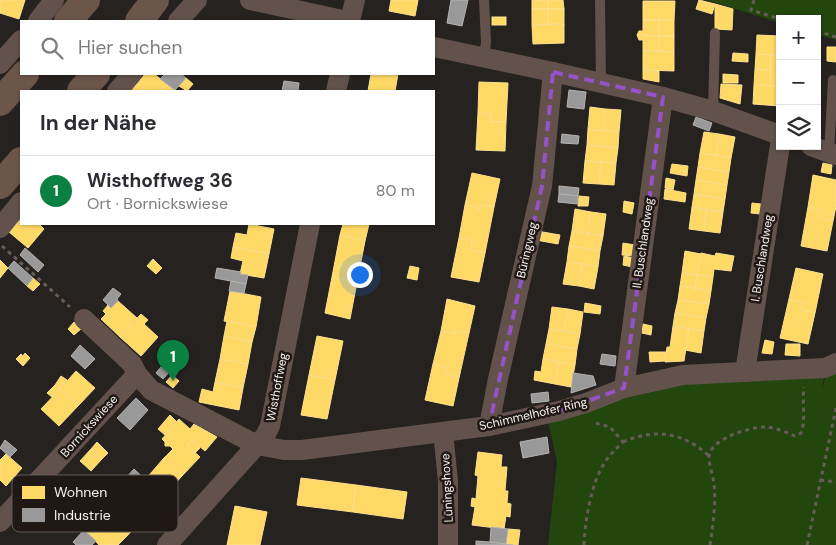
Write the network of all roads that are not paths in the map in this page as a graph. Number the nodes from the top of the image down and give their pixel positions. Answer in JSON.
{"nodes":[{"id":1,"x":54,"y":0,"type":"edge"},
{"id":2,"x":86,"y":0,"type":"edge"},
{"id":3,"x":156,"y":0,"type":"edge"},
{"id":4,"x":196,"y":0,"type":"edge"},
{"id":5,"x":250,"y":0,"type":"edge"},
{"id":6,"x":355,"y":0,"type":"edge"},
{"id":7,"x":484,"y":0,"type":"edge"},
{"id":8,"x":600,"y":0,"type":"edge"},
{"id":9,"x":39,"y":20,"type":"edge"},
{"id":10,"x":69,"y":20,"type":"edge"},
{"id":11,"x":140,"y":20,"type":"edge"},
{"id":12,"x":179,"y":20,"type":"edge"},
{"id":13,"x":343,"y":20,"type":"edge"},
{"id":14,"x":348,"y":20,"type":"edge"},
{"id":15,"x":715,"y":33,"type":"dead end"},
{"id":16,"x":20,"y":41,"type":"edge"},
{"id":17,"x":435,"y":46,"type":"edge"},
{"id":18,"x":484,"y":57,"type":"junction"},
{"id":19,"x":0,"y":64,"type":"edge"},
{"id":20,"x":553,"y":72,"type":"junction"},
{"id":21,"x":24,"y":75,"type":"edge"},
{"id":22,"x":95,"y":75,"type":"edge"},
{"id":23,"x":131,"y":75,"type":"edge"},
{"id":24,"x":340,"y":75,"type":"edge"},
{"id":25,"x":833,"y":80,"type":"dead end"},
{"id":26,"x":601,"y":83,"type":"junction"},
{"id":27,"x":82,"y":90,"type":"edge"},
{"id":28,"x":118,"y":90,"type":"edge"},
{"id":29,"x":336,"y":90,"type":"edge"},
{"id":30,"x":663,"y":98,"type":"junction"},
{"id":31,"x":0,"y":102,"type":"edge"},
{"id":32,"x":713,"y":111,"type":"junction"},
{"id":33,"x":776,"y":134,"type":"edge"},
{"id":34,"x":779,"y":150,"type":"edge"},
{"id":35,"x":825,"y":151,"type":"edge"},
{"id":36,"x":20,"y":162,"type":"edge"},
{"id":37,"x":0,"y":185,"type":"edge"},
{"id":38,"x":20,"y":203,"type":"edge"},
{"id":39,"x":310,"y":225,"type":"edge"},
{"id":40,"x":0,"y":228,"type":"edge"},
{"id":41,"x":84,"y":319,"type":"road end"},
{"id":42,"x":836,"y":363,"type":"edge"},
{"id":43,"x":745,"y":372,"type":"junction"},
{"id":44,"x":137,"y":374,"type":"junction"},
{"id":45,"x":624,"y":388,"type":"junction"},
{"id":46,"x":489,"y":426,"type":"junction"},
{"id":47,"x":443,"y":432,"type":"junction"},
{"id":48,"x":257,"y":445,"type":"junction"},
{"id":49,"x":44,"y":475,"type":"edge"},
{"id":50,"x":12,"y":509,"type":"edge"},
{"id":51,"x":0,"y":522,"type":"edge"},
{"id":52,"x":167,"y":545,"type":"edge"},
{"id":53,"x":448,"y":545,"type":"edge"}],
"edges":[{"from":1,"to":9,"type":"street"},
{"from":2,"to":10,"type":"highway"},
{"from":3,"to":11,"type":"highway"},
{"from":4,"to":12,"type":"street"},
{"from":5,"to":13,"type":"street"},
{"from":6,"to":14,"type":"street"},
{"from":7,"to":18,"type":"lane"},
{"from":8,"to":26,"type":"lane"},
{"from":15,"to":32,"type":"lane"},
{"from":16,"to":19,"type":"street"},
{"from":17,"to":18,"type":"street"},
{"from":18,"to":20,"type":"street"},
{"from":20,"to":26,"type":"street"},
{"from":20,"to":46,"type":"street","name":"Büringweg"},
{"from":21,"to":31,"type":"highway"},
{"from":22,"to":27,"type":"highway"},
{"from":23,"to":28,"type":"street"},
{"from":24,"to":29,"type":"street"},
{"from":25,"to":35,"type":"lane"},
{"from":26,"to":30,"type":"street"},
{"from":30,"to":32,"type":"street"},
{"from":30,"to":45,"type":"street","name":"II. Buschlandweg"},
{"from":32,"to":33,"type":"street"},
{"from":34,"to":43,"type":"street","name":"I. Buschlandweg"},
{"from":36,"to":37,"type":"highway"},
{"from":38,"to":40,"type":"street"},
{"from":39,"to":48,"type":"street","name":"Wisthoffweg"},
{"from":41,"to":44,"type":"street"},
{"from":42,"to":43,"type":"street","name":"Schimmelhofer Ring"},
{"from":43,"to":45,"type":"street","name":"Schimmelhofer Ring"},
{"from":44,"to":48,"type":"street"},
{"from":44,"to":49,"type":"street","name":"Bornickswiese"},
{"from":45,"to":46,"type":"street","name":"Schimmelhofer Ring"},
{"from":46,"to":47,"type":"street","name":"Schimmelhofer Ring"},
{"from":47,"to":48,"type":"street","name":"Schimmelhofer Ring"},
{"from":47,"to":53,"type":"street","name":"Lüningshove"},
{"from":48,"to":52,"type":"street","name":"Wisthoffweg"},
{"from":50,"to":51,"type":"street","name":"Bornickswiese"}]}
